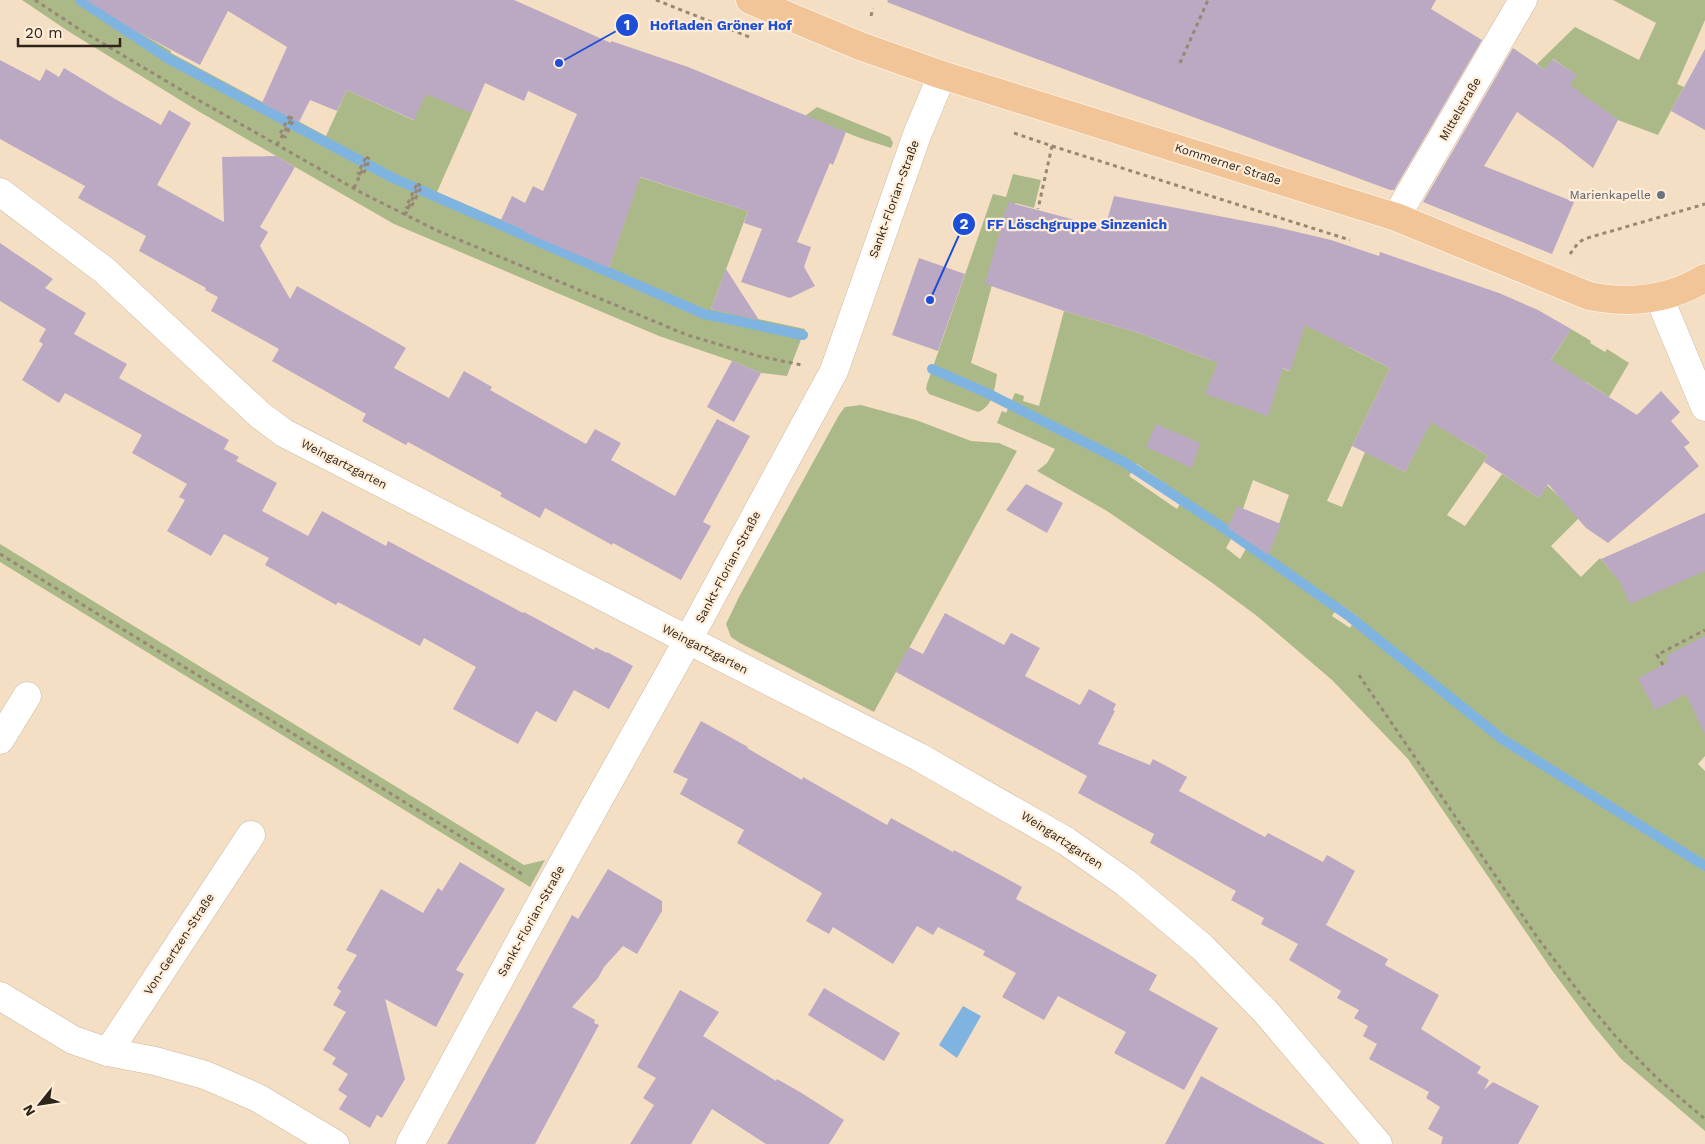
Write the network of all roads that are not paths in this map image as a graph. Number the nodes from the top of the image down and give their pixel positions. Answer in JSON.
{"nodes":[{"id":1,"x":750,"y":0,"type":"edge"},
{"id":2,"x":1523,"y":0,"type":"edge"},
{"id":3,"x":942,"y":75,"type":"junction"},
{"id":4,"x":0,"y":192,"type":"edge"},
{"id":5,"x":1396,"y":217,"type":"junction"},
{"id":6,"x":1705,"y":278,"type":"edge"},
{"id":7,"x":1659,"y":298,"type":"junction"},
{"id":8,"x":1705,"y":407,"type":"edge"},
{"id":9,"x":688,"y":640,"type":"junction"},
{"id":10,"x":28,"y":696,"type":"dead end"},
{"id":11,"x":0,"y":740,"type":"edge"},
{"id":12,"x":250,"y":836,"type":"dead end"},
{"id":13,"x":0,"y":996,"type":"edge"},
{"id":14,"x":108,"y":1052,"type":"junction"},
{"id":15,"x":335,"y":1144,"type":"edge"},
{"id":16,"x":410,"y":1144,"type":"edge"},
{"id":17,"x":1378,"y":1144,"type":"edge"}],
"edges":[{"from":1,"to":3,"type":"main road","name":"Kommerner Straße"},
{"from":2,"to":5,"type":"street","name":"Mittelstraße"},
{"from":3,"to":5,"type":"main road","name":"Kommerner Straße"},
{"from":3,"to":9,"type":"street","name":"Sankt-Florian-Straße"},
{"from":4,"to":9,"type":"street","name":"Weingartzgarten"},
{"from":5,"to":7,"type":"main road","name":"Kommerner Straße"},
{"from":6,"to":7,"type":"main road","name":"Kommerner Straße"},
{"from":7,"to":8,"type":"street"},
{"from":9,"to":16,"type":"street","name":"Sankt-Florian-Straße"},
{"from":9,"to":17,"type":"street","name":"Weingartzgarten"},
{"from":10,"to":11,"type":"street"},
{"from":12,"to":14,"type":"street","name":"Von-Gertzen-Straße"},
{"from":13,"to":14,"type":"street"},
{"from":14,"to":15,"type":"street"}]}
